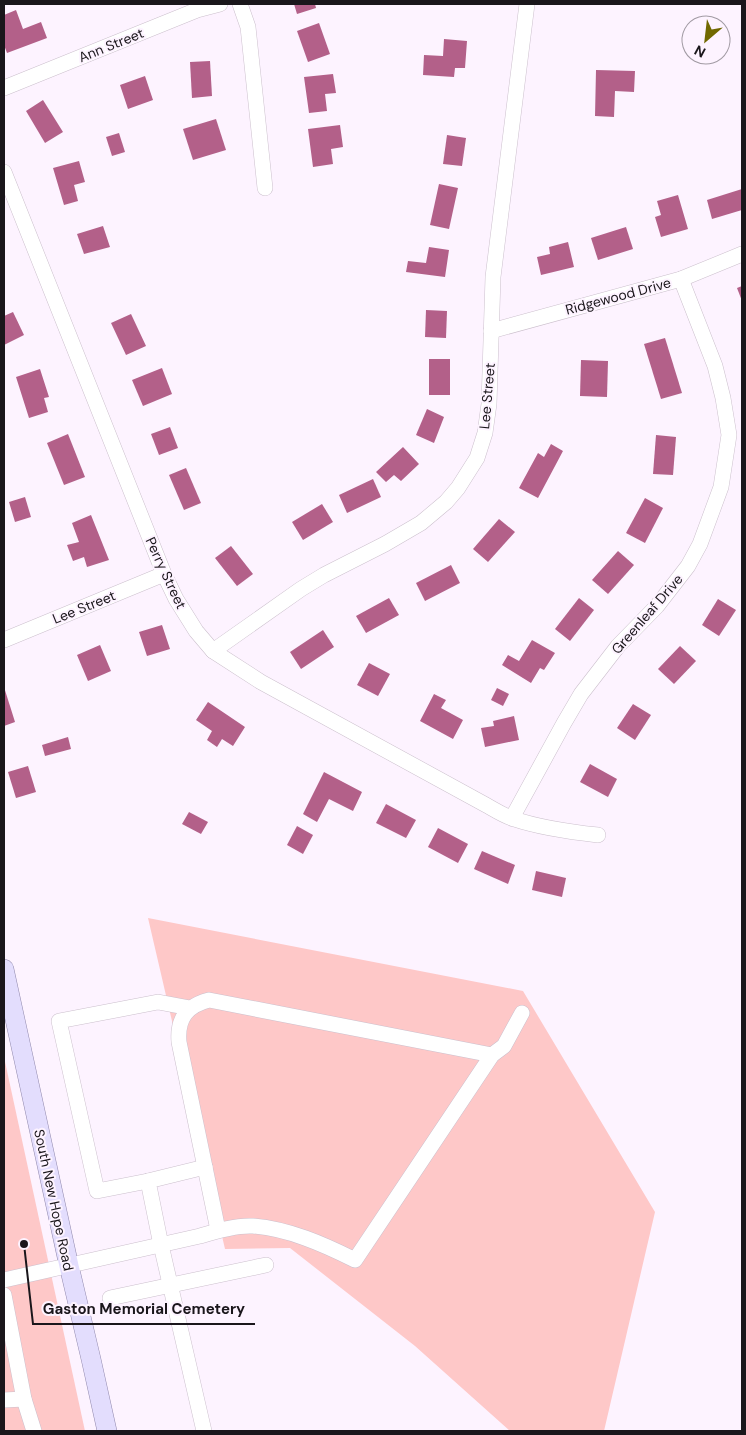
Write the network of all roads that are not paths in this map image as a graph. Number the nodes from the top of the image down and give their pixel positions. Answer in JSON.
{"nodes":[{"id":1,"x":220,"y":4,"type":"edge"},
{"id":2,"x":240,"y":4,"type":"edge"},
{"id":3,"x":527,"y":4,"type":"edge"},
{"id":4,"x":4,"y":88,"type":"edge"},
{"id":5,"x":4,"y":172,"type":"edge"},
{"id":6,"x":266,"y":188,"type":"dead end"},
{"id":7,"x":742,"y":254,"type":"edge"},
{"id":8,"x":681,"y":279,"type":"junction"},
{"id":9,"x":492,"y":331,"type":"junction"},
{"id":10,"x":164,"y":574,"type":"junction"},
{"id":11,"x":4,"y":640,"type":"edge"},
{"id":12,"x":214,"y":651,"type":"junction"},
{"id":13,"x":512,"y":818,"type":"junction"},
{"id":14,"x":598,"y":835,"type":"dead end"},
{"id":15,"x":4,"y":969,"type":"edge"},
{"id":16,"x":190,"y":1008,"type":"junction"},
{"id":17,"x":522,"y":1013,"type":"dead end"},
{"id":18,"x":492,"y":1055,"type":"junction"},
{"id":19,"x":205,"y":1167,"type":"junction"},
{"id":20,"x":148,"y":1181,"type":"junction"},
{"id":21,"x":218,"y":1230,"type":"junction"},
{"id":22,"x":161,"y":1245,"type":"junction"},
{"id":23,"x":266,"y":1264,"type":"dead end"},
{"id":24,"x":69,"y":1266,"type":"junction"},
{"id":25,"x":4,"y":1280,"type":"edge"},
{"id":26,"x":170,"y":1285,"type":"junction"},
{"id":27,"x":4,"y":1295,"type":"edge"},
{"id":28,"x":110,"y":1298,"type":"dead end"},
{"id":29,"x":24,"y":1399,"type":"junction"},
{"id":30,"x":4,"y":1400,"type":"edge"},
{"id":31,"x":34,"y":1431,"type":"edge"},
{"id":32,"x":107,"y":1431,"type":"edge"},
{"id":33,"x":204,"y":1431,"type":"edge"}],
"edges":[{"from":1,"to":4,"type":"street","name":"Ann Street"},
{"from":2,"to":6,"type":"street"},
{"from":3,"to":9,"type":"street","name":"Lee Street"},
{"from":5,"to":10,"type":"street","name":"Perry Street"},
{"from":7,"to":8,"type":"street","name":"Ridgewood Drive"},
{"from":8,"to":9,"type":"street","name":"Ridgewood Drive"},
{"from":8,"to":13,"type":"street","name":"Greenleaf Drive"},
{"from":9,"to":12,"type":"street","name":"Lee Street"},
{"from":10,"to":11,"type":"street","name":"Lee Street"},
{"from":10,"to":12,"type":"street","name":"Perry Street"},
{"from":12,"to":13,"type":"street","name":"Perry Street"},
{"from":13,"to":14,"type":"street","name":"Perry Street"},
{"from":15,"to":24,"type":"main road","name":"South New Hope Road"},
{"from":16,"to":18,"type":"street"},
{"from":16,"to":19,"type":"street"},
{"from":16,"to":20,"type":"street"},
{"from":17,"to":18,"type":"street"},
{"from":18,"to":21,"type":"street"},
{"from":19,"to":20,"type":"street"},
{"from":19,"to":21,"type":"street"},
{"from":20,"to":22,"type":"street"},
{"from":21,"to":22,"type":"street"},
{"from":22,"to":24,"type":"street"},
{"from":22,"to":26,"type":"street"},
{"from":23,"to":26,"type":"street"},
{"from":24,"to":25,"type":"street"},
{"from":24,"to":32,"type":"main road","name":"South New Hope Road"},
{"from":26,"to":28,"type":"street"},
{"from":26,"to":33,"type":"street"},
{"from":27,"to":29,"type":"street"},
{"from":29,"to":30,"type":"street"},
{"from":29,"to":31,"type":"street"}]}
